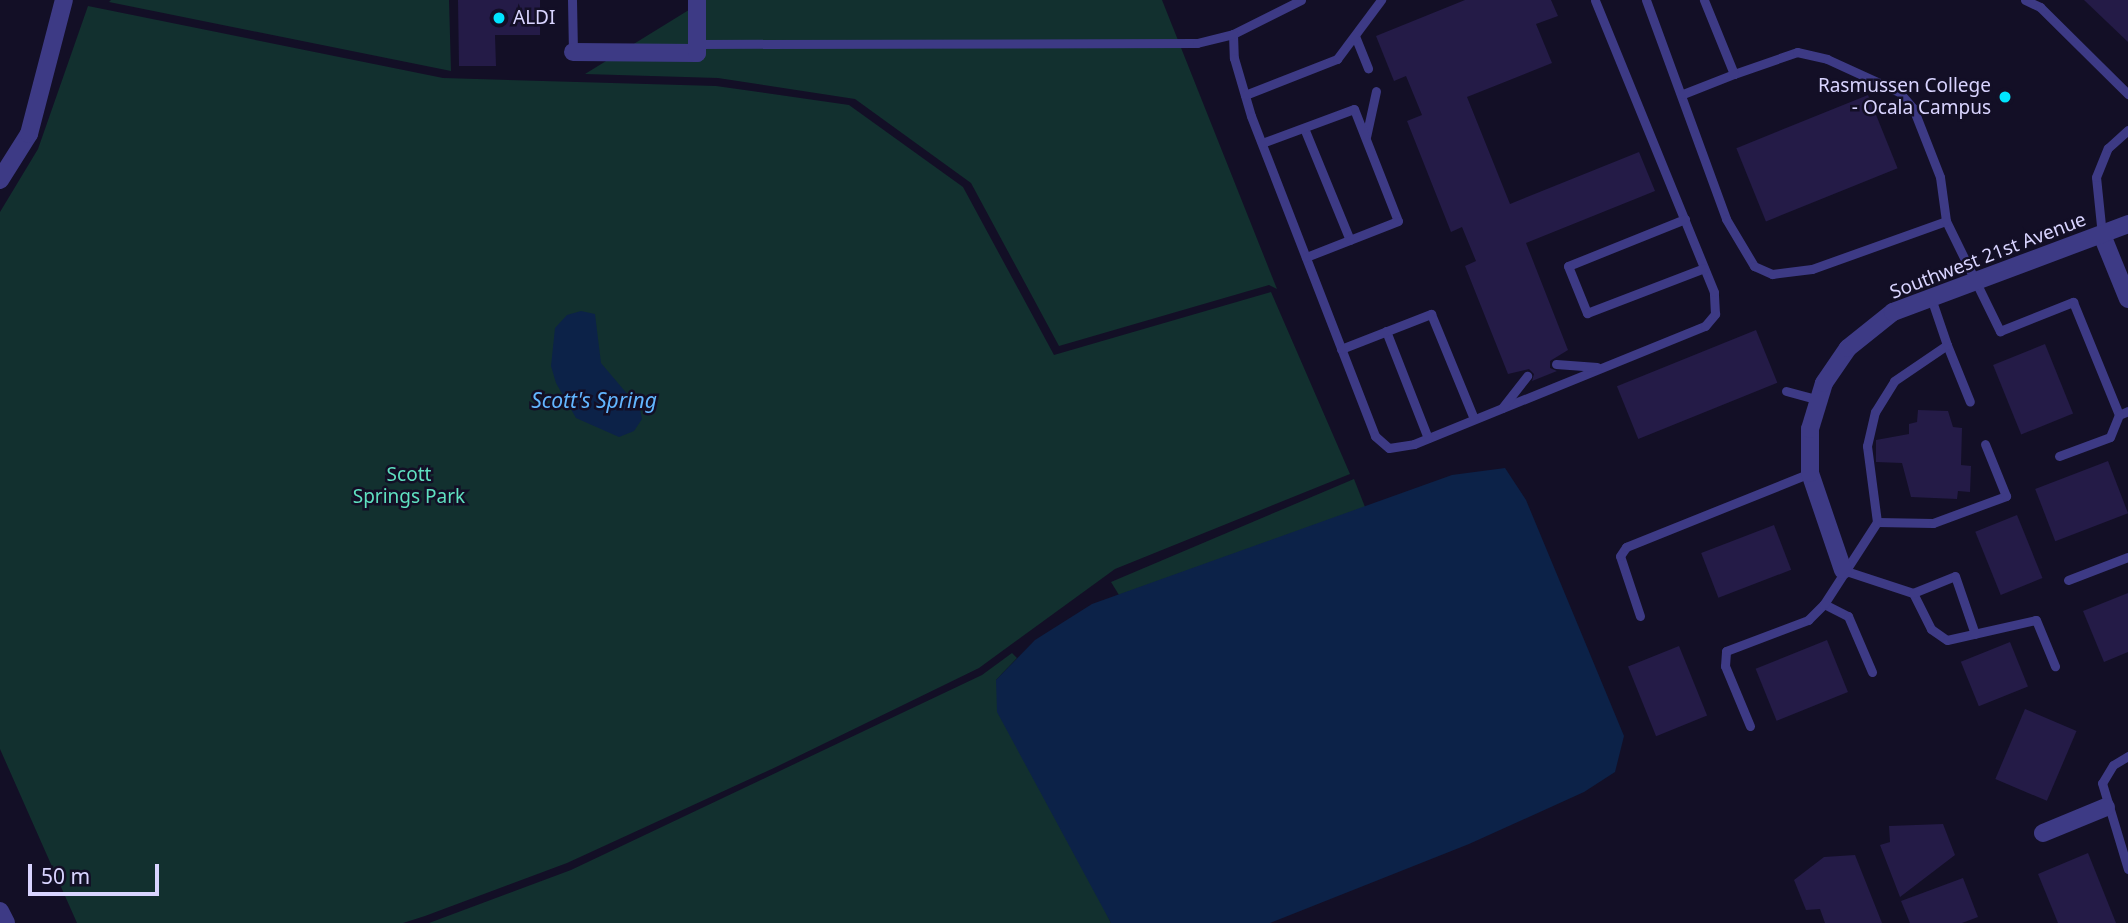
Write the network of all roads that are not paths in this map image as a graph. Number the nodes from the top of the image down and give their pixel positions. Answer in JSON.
{"nodes":[{"id":1,"x":64,"y":0,"type":"edge"},
{"id":2,"x":572,"y":0,"type":"edge"},
{"id":3,"x":697,"y":0,"type":"edge"},
{"id":4,"x":1301,"y":0,"type":"edge"},
{"id":5,"x":1381,"y":0,"type":"edge"},
{"id":6,"x":1595,"y":0,"type":"edge"},
{"id":7,"x":1646,"y":0,"type":"edge"},
{"id":8,"x":1704,"y":0,"type":"edge"},
{"id":9,"x":2025,"y":0,"type":"edge"},
{"id":10,"x":1233,"y":34,"type":"junction"},
{"id":11,"x":1355,"y":36,"type":"junction"},
{"id":12,"x":697,"y":44,"type":"junction"},
{"id":13,"x":573,"y":52,"type":"joint"},
{"id":14,"x":1367,"y":68,"type":"dead end"},
{"id":15,"x":1734,"y":74,"type":"junction"},
{"id":16,"x":1376,"y":91,"type":"dead end"},
{"id":17,"x":1683,"y":94,"type":"junction"},
{"id":18,"x":2128,"y":94,"type":"edge"},
{"id":19,"x":1245,"y":95,"type":"junction"},
{"id":20,"x":1304,"y":128,"type":"junction"},
{"id":21,"x":2128,"y":131,"type":"edge"},
{"id":22,"x":1365,"y":139,"type":"junction"},
{"id":23,"x":1262,"y":143,"type":"junction"},
{"id":24,"x":0,"y":180,"type":"edge"},
{"id":25,"x":1685,"y":219,"type":"junction"},
{"id":26,"x":1946,"y":221,"type":"junction"},
{"id":27,"x":2128,"y":224,"type":"edge"},
{"id":28,"x":2102,"y":236,"type":"junction"},
{"id":29,"x":1350,"y":240,"type":"junction"},
{"id":30,"x":1306,"y":257,"type":"junction"},
{"id":31,"x":1704,"y":268,"type":"junction"},
{"id":32,"x":1979,"y":281,"type":"junction"},
{"id":33,"x":1931,"y":299,"type":"junction"},
{"id":34,"x":2128,"y":299,"type":"edge"},
{"id":35,"x":1386,"y":331,"type":"junction"},
{"id":36,"x":1947,"y":345,"type":"junction"},
{"id":37,"x":1341,"y":349,"type":"junction"},
{"id":38,"x":1556,"y":364,"type":"dead end"},
{"id":39,"x":1603,"y":367,"type":"junction"},
{"id":40,"x":1527,"y":376,"type":"dead end"},
{"id":41,"x":1786,"y":391,"type":"dead end"},
{"id":42,"x":1819,"y":400,"type":"junction"},
{"id":43,"x":1970,"y":402,"type":"dead end"},
{"id":44,"x":1502,"y":408,"type":"junction"},
{"id":45,"x":2124,"y":413,"type":"edge"},
{"id":46,"x":1474,"y":419,"type":"junction"},
{"id":47,"x":1428,"y":438,"type":"junction"},
{"id":48,"x":1985,"y":444,"type":"dead end"},
{"id":49,"x":2059,"y":456,"type":"dead end"},
{"id":50,"x":1810,"y":473,"type":"junction"},
{"id":51,"x":1877,"y":522,"type":"junction"},
{"id":52,"x":2128,"y":557,"type":"edge"},
{"id":53,"x":1843,"y":570,"type":"junction"},
{"id":54,"x":2068,"y":580,"type":"dead end"},
{"id":55,"x":1913,"y":593,"type":"junction"},
{"id":56,"x":1824,"y":604,"type":"junction"},
{"id":57,"x":1640,"y":616,"type":"dead end"},
{"id":58,"x":1975,"y":634,"type":"junction"},
{"id":59,"x":2055,"y":666,"type":"dead end"},
{"id":60,"x":1872,"y":672,"type":"dead end"},
{"id":61,"x":1750,"y":726,"type":"dead end"},
{"id":62,"x":2128,"y":756,"type":"edge"},
{"id":63,"x":2106,"y":807,"type":"junction"},
{"id":64,"x":2043,"y":833,"type":"dead end"},
{"id":65,"x":2128,"y":869,"type":"edge"},
{"id":66,"x":0,"y":911,"type":"edge"},
{"id":67,"x":6,"y":923,"type":"edge"}],
"edges":[{"from":1,"to":24,"type":"street"},
{"from":2,"to":13,"type":"lane"},
{"from":3,"to":12,"type":"street"},
{"from":4,"to":10,"type":"lane"},
{"from":5,"to":11,"type":"lane"},
{"from":6,"to":25,"type":"lane"},
{"from":7,"to":17,"type":"lane"},
{"from":8,"to":15,"type":"lane"},
{"from":9,"to":18,"type":"lane"},
{"from":10,"to":12,"type":"lane"},
{"from":10,"to":19,"type":"lane"},
{"from":11,"to":14,"type":"lane"},
{"from":11,"to":19,"type":"lane"},
{"from":12,"to":13,"type":"street"},
{"from":15,"to":17,"type":"lane"},
{"from":15,"to":26,"type":"lane"},
{"from":16,"to":22,"type":"lane"},
{"from":17,"to":26,"type":"lane"},
{"from":19,"to":23,"type":"lane"},
{"from":20,"to":22,"type":"lane"},
{"from":20,"to":23,"type":"lane"},
{"from":20,"to":29,"type":"lane"},
{"from":21,"to":28,"type":"lane"},
{"from":22,"to":29,"type":"lane"},
{"from":23,"to":30,"type":"lane"},
{"from":25,"to":31,"type":"lane"},
{"from":25,"to":31,"type":"lane"},
{"from":26,"to":32,"type":"lane"},
{"from":27,"to":28,"type":"street","name":"Southwest 21st Avenue"},
{"from":28,"to":32,"type":"street","name":"Southwest 21st Avenue"},
{"from":28,"to":34,"type":"street"},
{"from":29,"to":30,"type":"lane"},
{"from":30,"to":37,"type":"lane"},
{"from":31,"to":39,"type":"lane"},
{"from":32,"to":33,"type":"street","name":"Southwest 21st Avenue"},
{"from":32,"to":45,"type":"lane"},
{"from":33,"to":36,"type":"lane"},
{"from":33,"to":42,"type":"street","name":"Southwest 21st Avenue"},
{"from":35,"to":37,"type":"lane"},
{"from":35,"to":46,"type":"lane"},
{"from":35,"to":47,"type":"lane"},
{"from":36,"to":43,"type":"lane"},
{"from":36,"to":51,"type":"lane"},
{"from":37,"to":47,"type":"lane"},
{"from":38,"to":39,"type":"lane"},
{"from":39,"to":44,"type":"lane"},
{"from":40,"to":44,"type":"lane"},
{"from":41,"to":42,"type":"lane"},
{"from":42,"to":50,"type":"street","name":"Southwest 21st Avenue"},
{"from":44,"to":46,"type":"lane"},
{"from":45,"to":49,"type":"lane"},
{"from":46,"to":47,"type":"lane"},
{"from":48,"to":51,"type":"lane"},
{"from":50,"to":53,"type":"street","name":"Southwest 21st Avenue"},
{"from":50,"to":57,"type":"lane"},
{"from":51,"to":53,"type":"lane"},
{"from":52,"to":54,"type":"lane"},
{"from":53,"to":55,"type":"lane"},
{"from":53,"to":56,"type":"lane"},
{"from":55,"to":58,"type":"lane"},
{"from":55,"to":58,"type":"lane"},
{"from":56,"to":60,"type":"lane"},
{"from":56,"to":61,"type":"lane"},
{"from":58,"to":59,"type":"lane"},
{"from":62,"to":63,"type":"lane"},
{"from":63,"to":64,"type":"street"},
{"from":63,"to":65,"type":"lane"},
{"from":66,"to":67,"type":"street"}]}
